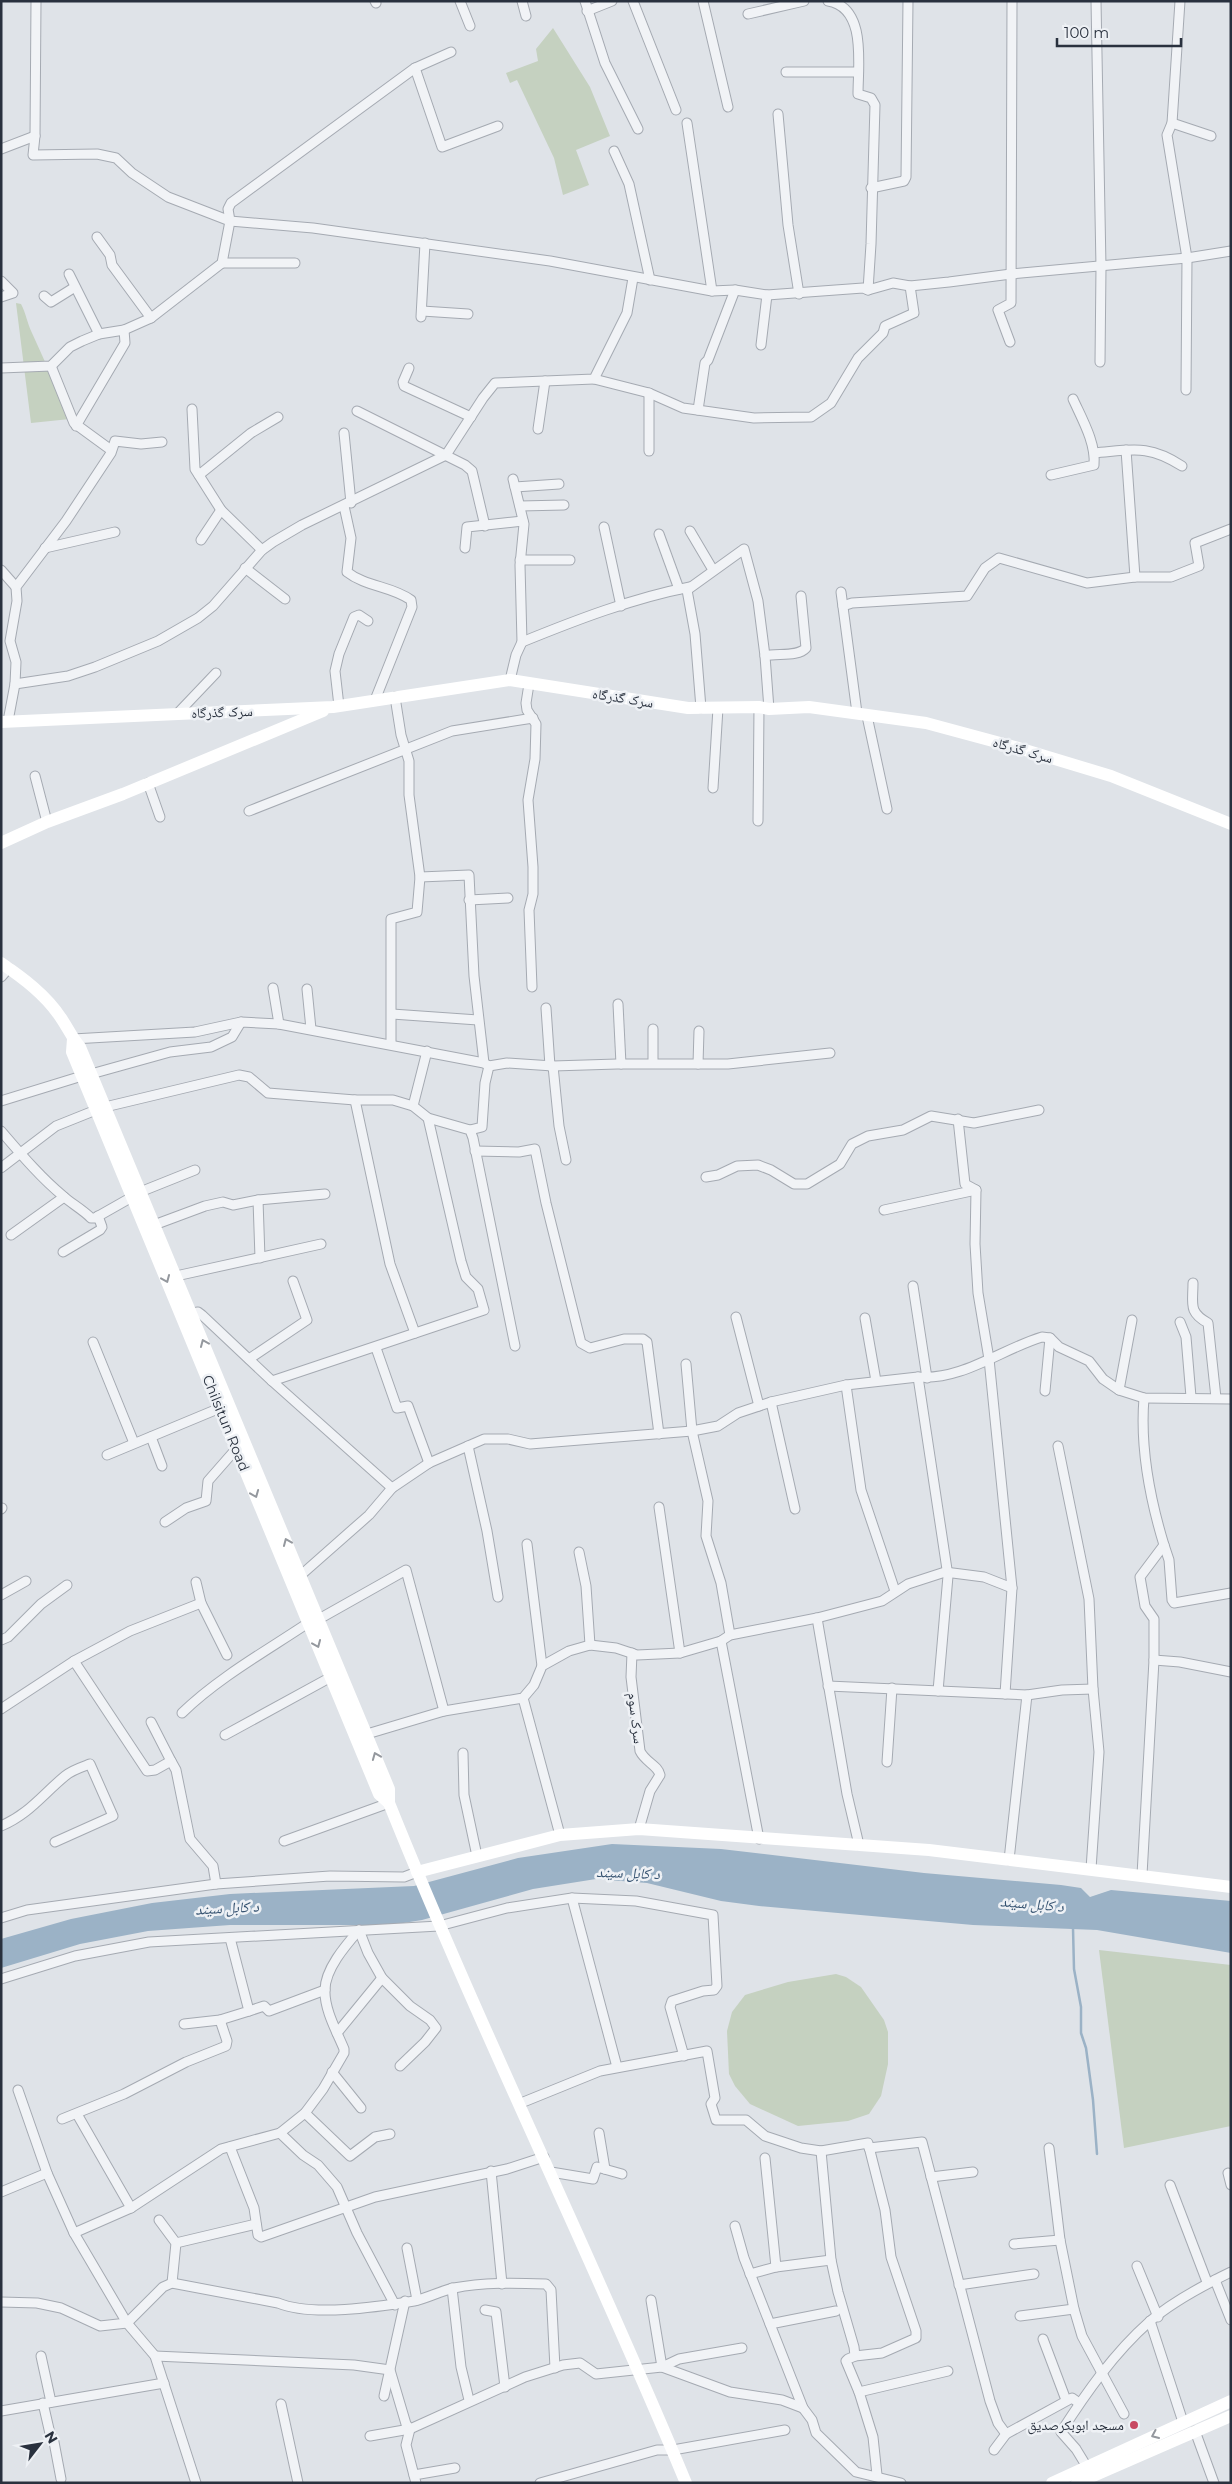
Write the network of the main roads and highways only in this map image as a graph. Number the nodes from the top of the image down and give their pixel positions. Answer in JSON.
{"nodes":[{"id":1,"x":336,"y":707,"type":"junction"},
{"id":2,"x":4,"y":721,"type":"edge"},
{"id":3,"x":1231,"y":824,"type":"edge"},
{"id":4,"x":1,"y":843,"type":"edge"},
{"id":5,"x":4,"y":969,"type":"edge"},
{"id":6,"x":136,"y":1194,"type":"junction"},
{"id":7,"x":313,"y":1621,"type":"junction"},
{"id":8,"x":389,"y":1802,"type":"junction"},
{"id":9,"x":419,"y":1877,"type":"junction"},
{"id":10,"x":1231,"y":1887,"type":"edge"},
{"id":11,"x":1231,"y":2400,"type":"edge"},
{"id":12,"x":1231,"y":2416,"type":"edge"},
{"id":13,"x":1095,"y":2475,"type":"edge"},
{"id":14,"x":686,"y":2483,"type":"edge"},
{"id":15,"x":1052,"y":2483,"type":"edge"},
{"id":16,"x":1077,"y":2483,"type":"edge"}],
"edges":[{"from":1,"to":2,"type":"main road","name":"سرک گذرگاه"},
{"from":1,"to":3,"type":"main road","name":"سرک گذرگاه"},
{"from":1,"to":4,"type":"main road"},
{"from":5,"to":6,"type":"main road","name":"Chilsitun Road"},
{"from":6,"to":7,"type":"main road","name":"Chilsitun Road","one_way":true},
{"from":7,"to":6,"type":"main road","name":"Chilsitun Road","one_way":true},
{"from":8,"to":7,"type":"main road","name":"Chilsitun Road","one_way":true},
{"from":7,"to":8,"type":"main road","name":"Chilsitun Road","one_way":true},
{"from":8,"to":9,"type":"main road","name":"Chilsitun Road"},
{"from":9,"to":10,"type":"main road"},
{"from":9,"to":14,"type":"main road","name":"Chilsitun Road"},
{"from":11,"to":13,"type":"main road","one_way":true},
{"from":12,"to":13,"type":"main road"},
{"from":13,"to":15,"type":"main road"},
{"from":13,"to":16,"type":"main road"}]}
